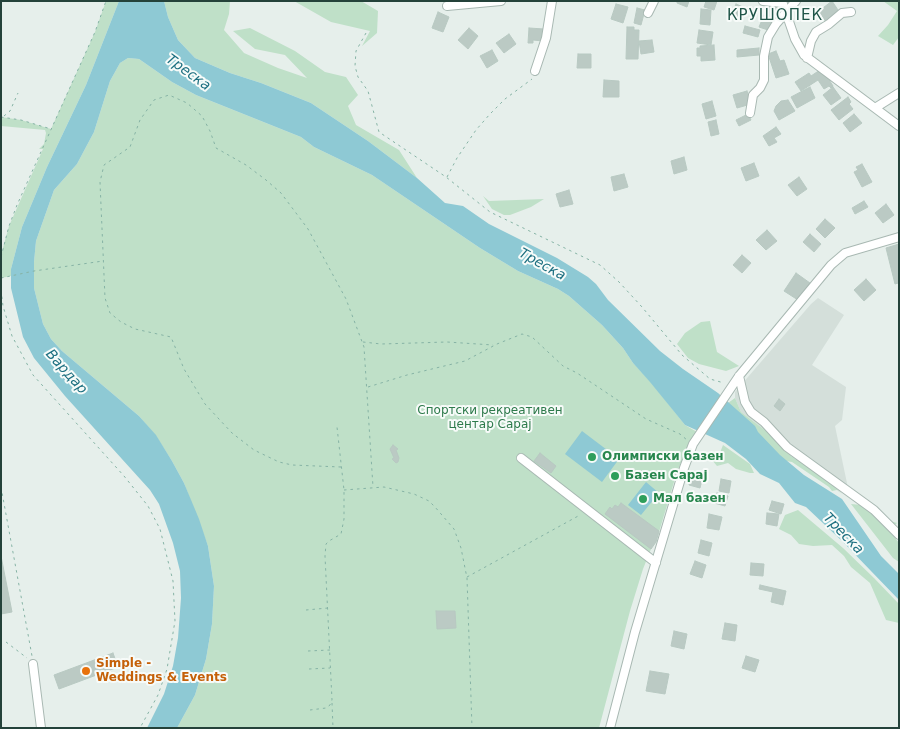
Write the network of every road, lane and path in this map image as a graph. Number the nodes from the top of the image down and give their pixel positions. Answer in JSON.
{"nodes":[{"id":1,"x":106,"y":1,"type":"edge"},
{"id":2,"x":501,"y":1,"type":"edge"},
{"id":3,"x":552,"y":1,"type":"edge"},
{"id":4,"x":654,"y":1,"type":"edge"},
{"id":5,"x":763,"y":1,"type":"edge"},
{"id":6,"x":796,"y":1,"type":"edge"},
{"id":7,"x":782,"y":2,"type":"edge"},
{"id":8,"x":447,"y":6,"type":"dead end"},
{"id":9,"x":851,"y":12,"type":"dead end"},
{"id":10,"x":648,"y":13,"type":"dead end"},
{"id":11,"x":786,"y":16,"type":"junction"},
{"id":12,"x":366,"y":33,"type":"dead end"},
{"id":13,"x":807,"y":58,"type":"junction"},
{"id":14,"x":535,"y":71,"type":"joint"},
{"id":15,"x":18,"y":93,"type":"dead end"},
{"id":16,"x":899,"y":93,"type":"edge"},
{"id":17,"x":875,"y":108,"type":"junction"},
{"id":18,"x":750,"y":113,"type":"dead end"},
{"id":19,"x":2,"y":117,"type":"edge"},
{"id":20,"x":899,"y":126,"type":"edge"},
{"id":21,"x":51,"y":129,"type":"junction"},
{"id":22,"x":446,"y":177,"type":"junction"},
{"id":23,"x":899,"y":237,"type":"edge"},
{"id":24,"x":1,"y":257,"type":"edge"},
{"id":25,"x":103,"y":261,"type":"junction"},
{"id":26,"x":1,"y":278,"type":"edge"},
{"id":27,"x":1,"y":290,"type":"edge"},
{"id":28,"x":363,"y":342,"type":"junction"},
{"id":29,"x":494,"y":346,"type":"junction"},
{"id":30,"x":734,"y":382,"type":"junction"},
{"id":31,"x":368,"y":387,"type":"junction"},
{"id":32,"x":337,"y":427,"type":"dead end"},
{"id":33,"x":694,"y":444,"type":"junction"},
{"id":34,"x":521,"y":458,"type":"dead end"},
{"id":35,"x":342,"y":467,"type":"junction"},
{"id":36,"x":1,"y":487,"type":"edge"},
{"id":37,"x":373,"y":487,"type":"junction"},
{"id":38,"x":344,"y":490,"type":"junction"},
{"id":39,"x":588,"y":510,"type":"junction"},
{"id":40,"x":899,"y":535,"type":"edge"},
{"id":41,"x":656,"y":563,"type":"junction"},
{"id":42,"x":467,"y":578,"type":"junction"},
{"id":43,"x":329,"y":608,"type":"junction"},
{"id":44,"x":306,"y":610,"type":"dead end"},
{"id":45,"x":6,"y":642,"type":"dead end"},
{"id":46,"x":308,"y":650,"type":"dead end"},
{"id":47,"x":330,"y":650,"type":"junction"},
{"id":48,"x":33,"y":664,"type":"junction"},
{"id":49,"x":331,"y":668,"type":"junction"},
{"id":50,"x":309,"y":669,"type":"dead end"},
{"id":51,"x":332,"y":700,"type":"junction"},
{"id":52,"x":310,"y":710,"type":"dead end"},
{"id":53,"x":41,"y":728,"type":"edge"},
{"id":54,"x":140,"y":728,"type":"edge"},
{"id":55,"x":333,"y":728,"type":"edge"},
{"id":56,"x":472,"y":728,"type":"edge"},
{"id":57,"x":610,"y":728,"type":"edge"}],
"edges":[{"from":1,"to":21,"type":"path"},
{"from":2,"to":8,"type":"street"},
{"from":3,"to":14,"type":"street"},
{"from":4,"to":10,"type":"street"},
{"from":5,"to":7,"type":"street"},
{"from":6,"to":11,"type":"street"},
{"from":7,"to":11,"type":"street"},
{"from":9,"to":13,"type":"street"},
{"from":11,"to":13,"type":"street"},
{"from":11,"to":18,"type":"street"},
{"from":12,"to":22,"type":"path"},
{"from":13,"to":17,"type":"street"},
{"from":14,"to":22,"type":"path"},
{"from":15,"to":19,"type":"path"},
{"from":16,"to":17,"type":"street"},
{"from":17,"to":20,"type":"street"},
{"from":19,"to":21,"type":"path"},
{"from":21,"to":24,"type":"path"},
{"from":22,"to":30,"type":"path"},
{"from":23,"to":30,"type":"street"},
{"from":25,"to":26,"type":"path"},
{"from":25,"to":28,"type":"path"},
{"from":25,"to":35,"type":"path"},
{"from":27,"to":54,"type":"path"},
{"from":28,"to":29,"type":"path"},
{"from":28,"to":31,"type":"path"},
{"from":29,"to":31,"type":"path"},
{"from":29,"to":33,"type":"path"},
{"from":30,"to":33,"type":"street"},
{"from":30,"to":40,"type":"street"},
{"from":31,"to":37,"type":"path"},
{"from":32,"to":35,"type":"path"},
{"from":33,"to":41,"type":"street"},
{"from":34,"to":39,"type":"street"},
{"from":35,"to":38,"type":"path"},
{"from":36,"to":48,"type":"path"},
{"from":37,"to":38,"type":"path"},
{"from":37,"to":42,"type":"path"},
{"from":38,"to":43,"type":"path"},
{"from":39,"to":41,"type":"street"},
{"from":39,"to":42,"type":"path"},
{"from":41,"to":57,"type":"street"},
{"from":42,"to":56,"type":"path"},
{"from":43,"to":44,"type":"path"},
{"from":43,"to":47,"type":"path"},
{"from":45,"to":48,"type":"path"},
{"from":46,"to":47,"type":"path"},
{"from":47,"to":49,"type":"path"},
{"from":48,"to":53,"type":"street"},
{"from":49,"to":50,"type":"path"},
{"from":49,"to":51,"type":"path"},
{"from":51,"to":52,"type":"path"},
{"from":51,"to":55,"type":"path"}]}
